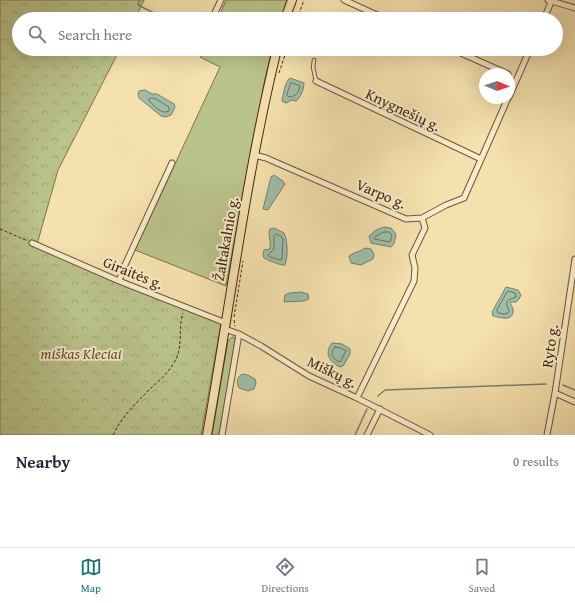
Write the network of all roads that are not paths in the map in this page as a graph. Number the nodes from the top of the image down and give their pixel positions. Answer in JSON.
{"nodes":[{"id":1,"x":221,"y":0,"type":"edge"},
{"id":2,"x":292,"y":0,"type":"edge"},
{"id":3,"x":344,"y":0,"type":"edge"},
{"id":4,"x":550,"y":1,"type":"edge"},
{"id":5,"x":575,"y":8,"type":"edge"},
{"id":6,"x":215,"y":12,"type":"edge"},
{"id":7,"x":288,"y":12,"type":"edge"},
{"id":8,"x":371,"y":12,"type":"edge"},
{"id":9,"x":546,"y":12,"type":"edge"},
{"id":10,"x":275,"y":56,"type":"edge"},
{"id":11,"x":468,"y":56,"type":"edge"},
{"id":12,"x":527,"y":56,"type":"edge"},
{"id":13,"x":314,"y":60,"type":"dead end"},
{"id":14,"x":495,"y":68,"type":"edge"},
{"id":15,"x":517,"y":78,"type":"joint"},
{"id":16,"x":316,"y":81,"type":"joint"},
{"id":17,"x":515,"y":83,"type":"edge"},
{"id":18,"x":506,"y":104,"type":"edge"},
{"id":19,"x":254,"y":155,"type":"junction"},
{"id":20,"x":481,"y":159,"type":"junction"},
{"id":21,"x":172,"y":162,"type":"dead end"},
{"id":22,"x":422,"y":218,"type":"junction"},
{"id":23,"x":32,"y":243,"type":"road end"},
{"id":24,"x":575,"y":259,"type":"edge"},
{"id":25,"x":119,"y":281,"type":"junction"},
{"id":26,"x":226,"y":326,"type":"junction"},
{"id":27,"x":239,"y":334,"type":"junction"},
{"id":28,"x":555,"y":393,"type":"junction"},
{"id":29,"x":357,"y":398,"type":"junction"},
{"id":30,"x":575,"y":402,"type":"edge"},
{"id":31,"x":380,"y":409,"type":"junction"},
{"id":32,"x":207,"y":435,"type":"edge"},
{"id":33,"x":223,"y":435,"type":"edge"},
{"id":34,"x":367,"y":435,"type":"edge"},
{"id":35,"x":430,"y":435,"type":"edge"},
{"id":36,"x":547,"y":435,"type":"edge"}],
"edges":[{"from":1,"to":6,"type":"street"},
{"from":2,"to":7,"type":"main road"},
{"from":3,"to":8,"type":"street"},
{"from":4,"to":5,"type":"street"},
{"from":4,"to":9,"type":"street"},
{"from":10,"to":19,"type":"main road","name":"Žaltakalnio g."},
{"from":11,"to":14,"type":"street"},
{"from":12,"to":15,"type":"street","name":"Varpo g."},
{"from":13,"to":16,"type":"lane"},
{"from":15,"to":17,"type":"street","name":"Varpo g."},
{"from":16,"to":20,"type":"street","name":"Knygnešių g."},
{"from":18,"to":20,"type":"street","name":"Varpo g."},
{"from":19,"to":22,"type":"street","name":"Varpo g."},
{"from":19,"to":26,"type":"main road","name":"Žaltakalnio g."},
{"from":20,"to":22,"type":"street","name":"Varpo g."},
{"from":21,"to":25,"type":"street"},
{"from":22,"to":29,"type":"street"},
{"from":23,"to":25,"type":"street","name":"Giraitės g."},
{"from":24,"to":28,"type":"street","name":"Ryto g."},
{"from":25,"to":26,"type":"street","name":"Giraitės g."},
{"from":26,"to":27,"type":"street","name":"Miškų g."},
{"from":26,"to":32,"type":"main road","name":"Žaltakalnio g."},
{"from":27,"to":29,"type":"street","name":"Miškų g."},
{"from":27,"to":33,"type":"street"},
{"from":28,"to":30,"type":"street"},
{"from":28,"to":36,"type":"street","name":"Ryto g."},
{"from":29,"to":31,"type":"street","name":"Miškų g."},
{"from":31,"to":34,"type":"street"},
{"from":31,"to":35,"type":"street","name":"Miškų g."}]}
